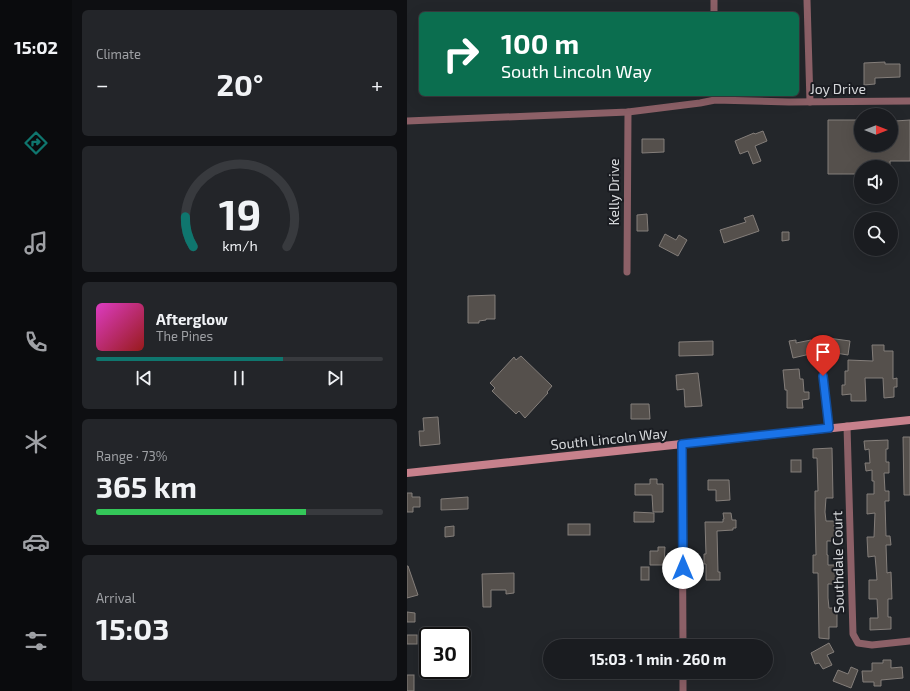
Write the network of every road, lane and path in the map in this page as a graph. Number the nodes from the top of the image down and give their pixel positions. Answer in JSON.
{"nodes":[{"id":1,"x":714,"y":0,"type":"edge"},
{"id":2,"x":807,"y":0,"type":"edge"},
{"id":3,"x":714,"y":12,"type":"edge"},
{"id":4,"x":715,"y":97,"type":"edge"},
{"id":5,"x":910,"y":101,"type":"edge"},
{"id":6,"x":810,"y":102,"type":"junction"},
{"id":7,"x":628,"y":112,"type":"junction"},
{"id":8,"x":407,"y":121,"type":"edge"},
{"id":9,"x":627,"y":272,"type":"dead end"},
{"id":10,"x":823,"y":376,"type":"dead end"},
{"id":11,"x":910,"y":420,"type":"edge"},
{"id":12,"x":847,"y":426,"type":"junction"},
{"id":13,"x":829,"y":428,"type":"junction"},
{"id":14,"x":682,"y":444,"type":"junction"},
{"id":15,"x":407,"y":473,"type":"edge"},
{"id":16,"x":683,"y":639,"type":"edge"},
{"id":17,"x":910,"y":641,"type":"edge"},
{"id":18,"x":683,"y":679,"type":"edge"},
{"id":19,"x":683,"y":691,"type":"edge"}],
"edges":[{"from":1,"to":3,"type":"street"},
{"from":2,"to":6,"type":"street"},
{"from":4,"to":6,"type":"street","name":"Joy Drive"},
{"from":4,"to":7,"type":"street","name":"Joy Drive"},
{"from":5,"to":6,"type":"street","name":"Joy Drive"},
{"from":7,"to":8,"type":"street","name":"Joy Drive"},
{"from":7,"to":9,"type":"street","name":"Kelly Drive"},
{"from":10,"to":13,"type":"street"},
{"from":11,"to":12,"type":"main road","name":"South Lincoln Way"},
{"from":12,"to":13,"type":"main road","name":"South Lincoln Way"},
{"from":12,"to":17,"type":"street","name":"Southdale Court"},
{"from":13,"to":14,"type":"main road","name":"South Lincoln Way"},
{"from":14,"to":15,"type":"main road","name":"South Lincoln Way"},
{"from":14,"to":16,"type":"street"},
{"from":18,"to":19,"type":"street"}]}
